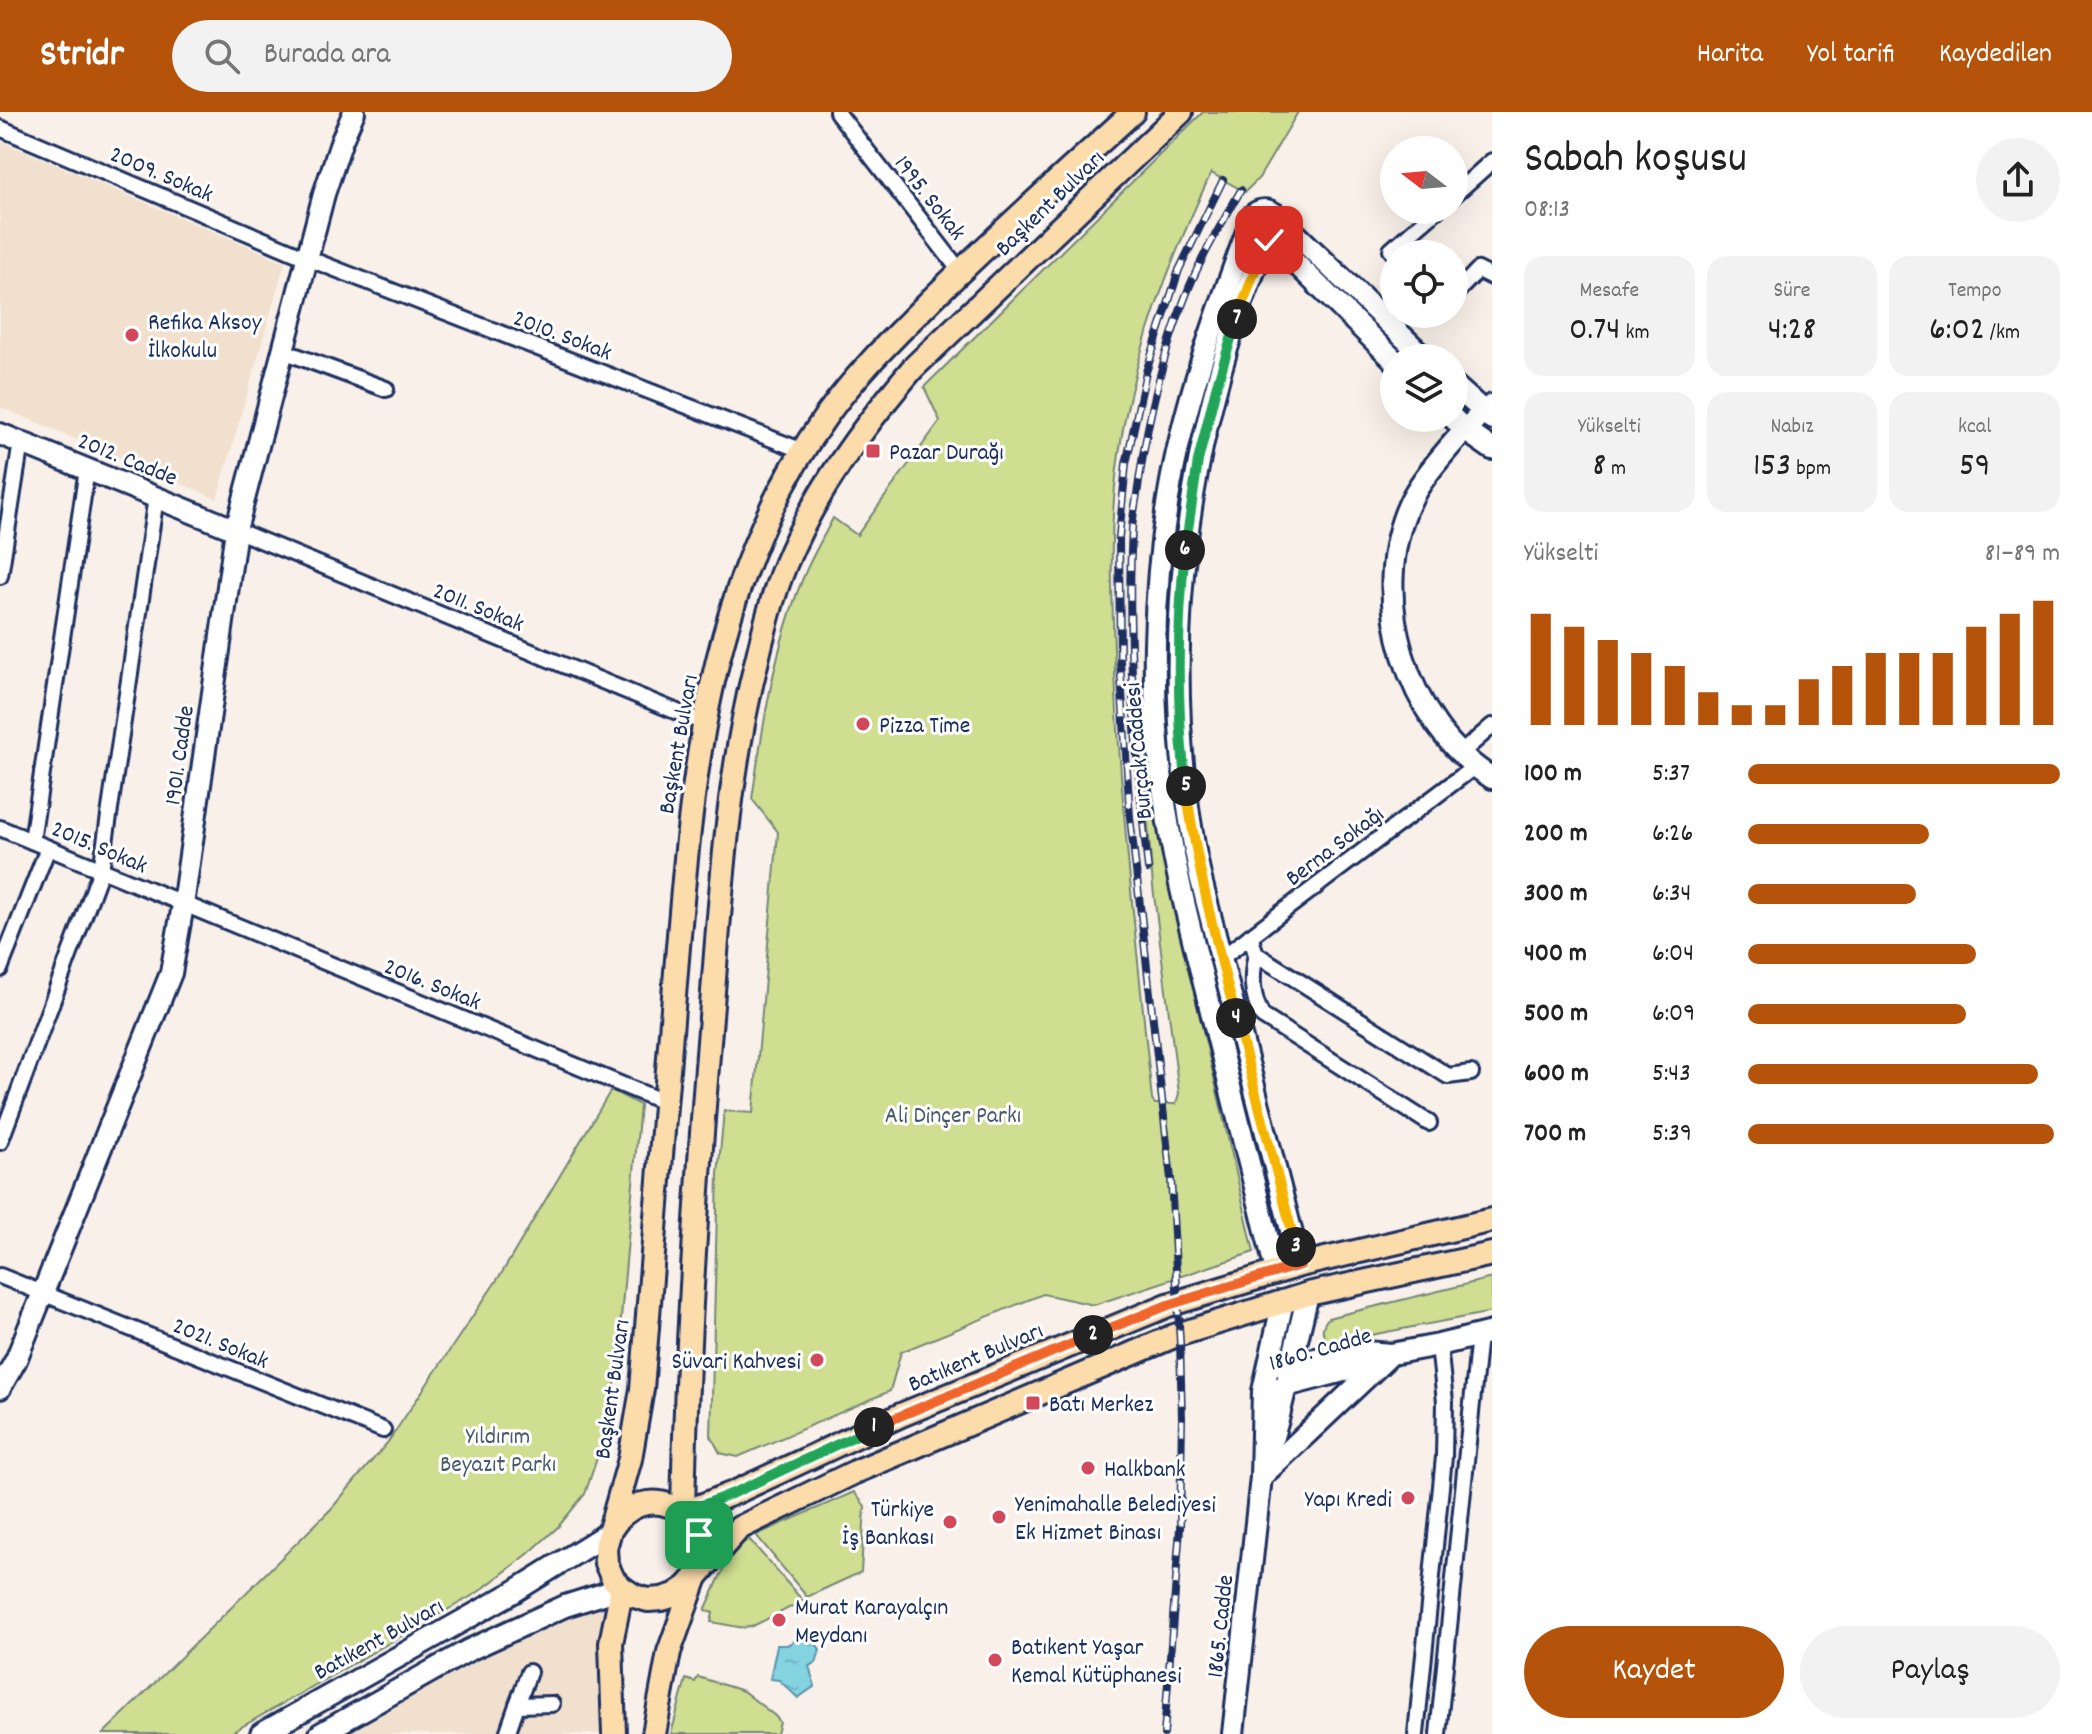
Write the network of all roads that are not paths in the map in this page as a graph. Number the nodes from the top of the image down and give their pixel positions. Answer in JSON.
{"nodes":[{"id":1,"x":354,"y":112,"type":"edge"},
{"id":2,"x":837,"y":112,"type":"edge"},
{"id":3,"x":1181,"y":112,"type":"edge"},
{"id":4,"x":1128,"y":114,"type":"edge"},
{"id":5,"x":0,"y":128,"type":"edge"},
{"id":6,"x":1492,"y":161,"type":"edge"},
{"id":7,"x":1468,"y":182,"type":"edge"},
{"id":8,"x":1275,"y":214,"type":"junction"},
{"id":9,"x":1421,"y":224,"type":"edge"},
{"id":10,"x":1249,"y":226,"type":"junction"},
{"id":11,"x":1268,"y":240,"type":"junction"},
{"id":12,"x":1402,"y":240,"type":"edge"},
{"id":13,"x":307,"y":258,"type":"junction"},
{"id":14,"x":960,"y":271,"type":"junction"},
{"id":15,"x":1492,"y":277,"type":"edge"},
{"id":16,"x":1468,"y":280,"type":"edge"},
{"id":17,"x":1410,"y":344,"type":"edge"},
{"id":18,"x":1380,"y":347,"type":"edge"},
{"id":19,"x":283,"y":351,"type":"junction"},
{"id":20,"x":386,"y":389,"type":"dead end"},
{"id":21,"x":1468,"y":396,"type":"edge"},
{"id":22,"x":1489,"y":412,"type":"edge"},
{"id":23,"x":1468,"y":421,"type":"edge"},
{"id":24,"x":1468,"y":430,"type":"edge"},
{"id":25,"x":1455,"y":432,"type":"edge"},
{"id":26,"x":0,"y":434,"type":"edge"},
{"id":27,"x":21,"y":442,"type":"junction"},
{"id":28,"x":1492,"y":449,"type":"edge"},
{"id":29,"x":803,"y":451,"type":"junction"},
{"id":30,"x":87,"y":469,"type":"junction"},
{"id":31,"x":156,"y":497,"type":"junction"},
{"id":32,"x":236,"y":530,"type":"junction"},
{"id":33,"x":0,"y":576,"type":"edge"},
{"id":34,"x":704,"y":723,"type":"junction"},
{"id":35,"x":1492,"y":726,"type":"edge"},
{"id":36,"x":1476,"y":766,"type":"edge"},
{"id":37,"x":0,"y":828,"type":"edge"},
{"id":38,"x":32,"y":841,"type":"junction"},
{"id":39,"x":48,"y":848,"type":"junction"},
{"id":40,"x":101,"y":870,"type":"junction"},
{"id":41,"x":183,"y":905,"type":"junction"},
{"id":42,"x":1250,"y":936,"type":"junction"},
{"id":43,"x":1256,"y":954,"type":"junction"},
{"id":44,"x":1220,"y":959,"type":"junction"},
{"id":45,"x":0,"y":969,"type":"edge"},
{"id":46,"x":1471,"y":1073,"type":"dead end"},
{"id":47,"x":666,"y":1103,"type":"junction"},
{"id":48,"x":1429,"y":1123,"type":"dead end"},
{"id":49,"x":0,"y":1142,"type":"edge"},
{"id":50,"x":1492,"y":1220,"type":"edge"},
{"id":51,"x":1492,"y":1254,"type":"edge"},
{"id":52,"x":1300,"y":1265,"type":"junction"},
{"id":53,"x":1276,"y":1271,"type":"junction"},
{"id":54,"x":0,"y":1276,"type":"edge"},
{"id":55,"x":42,"y":1294,"type":"junction"},
{"id":56,"x":1308,"y":1294,"type":"junction"},
{"id":57,"x":1283,"y":1301,"type":"junction"},
{"id":58,"x":1486,"y":1333,"type":"edge"},
{"id":59,"x":1439,"y":1345,"type":"junction"},
{"id":60,"x":1391,"y":1354,"type":"junction"},
{"id":61,"x":1291,"y":1364,"type":"junction"},
{"id":62,"x":1268,"y":1369,"type":"junction"},
{"id":63,"x":0,"y":1388,"type":"edge"},
{"id":64,"x":1285,"y":1388,"type":"junction"},
{"id":65,"x":1263,"y":1391,"type":"junction"},
{"id":66,"x":383,"y":1430,"type":"dead end"},
{"id":67,"x":1261,"y":1477,"type":"junction"},
{"id":68,"x":683,"y":1513,"type":"junction"},
{"id":69,"x":608,"y":1533,"type":"junction"},
{"id":70,"x":696,"y":1575,"type":"junction"},
{"id":71,"x":622,"y":1588,"type":"junction"},
{"id":72,"x":529,"y":1672,"type":"dead end"},
{"id":73,"x":552,"y":1704,"type":"dead end"},
{"id":74,"x":517,"y":1705,"type":"junction"},
{"id":75,"x":261,"y":1734,"type":"edge"},
{"id":76,"x":320,"y":1734,"type":"edge"},
{"id":77,"x":507,"y":1734,"type":"edge"},
{"id":78,"x":614,"y":1734,"type":"edge"},
{"id":79,"x":654,"y":1734,"type":"edge"},
{"id":80,"x":1233,"y":1734,"type":"edge"},
{"id":81,"x":1416,"y":1734,"type":"edge"},
{"id":82,"x":1438,"y":1734,"type":"edge"}],
"edges":[{"from":1,"to":13,"type":"street","name":"1901. Cadde"},
{"from":2,"to":14,"type":"street","name":"1995. Sokak"},
{"from":3,"to":68,"type":"main road","name":"Başkent Bulvarı"},
{"from":4,"to":14,"type":"main road","name":"Başkent Bulvarı"},
{"from":5,"to":13,"type":"street","name":"2009. Sokak"},
{"from":6,"to":7,"type":"street"},
{"from":8,"to":10,"type":"street"},
{"from":8,"to":11,"type":"street"},
{"from":8,"to":17,"type":"street"},
{"from":9,"to":12,"type":"street"},
{"from":10,"to":11,"type":"street"},
{"from":10,"to":53,"type":"street","name":"Burçak Caddesi"},
{"from":11,"to":18,"type":"street"},
{"from":11,"to":44,"type":"street","name":"Burçak Caddesi"},
{"from":13,"to":19,"type":"street","name":"1901. Cadde"},
{"from":13,"to":29,"type":"street","name":"2010. Sokak"},
{"from":14,"to":29,"type":"main road","name":"Başkent Bulvarı"},
{"from":15,"to":16,"type":"street"},
{"from":19,"to":20,"type":"street"},
{"from":19,"to":32,"type":"street","name":"1901. Cadde"},
{"from":21,"to":22,"type":"street"},
{"from":22,"to":23,"type":"street"},
{"from":24,"to":28,"type":"street"},
{"from":25,"to":36,"type":"street"},
{"from":26,"to":27,"type":"street","name":"2012. Cadde"},
{"from":27,"to":30,"type":"street","name":"2012. Cadde"},
{"from":27,"to":33,"type":"street"},
{"from":29,"to":34,"type":"main road","name":"Başkent Bulvarı"},
{"from":30,"to":31,"type":"street","name":"2012. Cadde"},
{"from":30,"to":38,"type":"street"},
{"from":31,"to":32,"type":"street","name":"2012. Cadde"},
{"from":31,"to":40,"type":"street"},
{"from":32,"to":34,"type":"street","name":"2011. Sokak"},
{"from":32,"to":41,"type":"street","name":"1901. Cadde"},
{"from":34,"to":47,"type":"main road","name":"Başkent Bulvarı"},
{"from":35,"to":36,"type":"street","name":"Berna Sokağı"},
{"from":36,"to":42,"type":"street","name":"Berna Sokağı"},
{"from":37,"to":38,"type":"street","name":"2015. Sokak"},
{"from":38,"to":39,"type":"street","name":"2015. Sokak"},
{"from":39,"to":40,"type":"street","name":"2015. Sokak"},
{"from":39,"to":45,"type":"street"},
{"from":40,"to":41,"type":"street","name":"2015. Sokak"},
{"from":40,"to":49,"type":"street"},
{"from":41,"to":47,"type":"street","name":"2016. Sokak"},
{"from":41,"to":55,"type":"street","name":"1901. Cadde"},
{"from":42,"to":43,"type":"street"},
{"from":42,"to":44,"type":"street","name":"Berna Sokağı"},
{"from":43,"to":46,"type":"street"},
{"from":43,"to":48,"type":"street"},
{"from":44,"to":52,"type":"street","name":"Burçak Caddesi"},
{"from":47,"to":69,"type":"main road","name":"Başkent Bulvarı"},
{"from":50,"to":52,"type":"main road","name":"Batıkent Bulvarı"},
{"from":51,"to":56,"type":"main road"},
{"from":52,"to":53,"type":"main road","name":"Batıkent Bulvarı"},
{"from":52,"to":56,"type":"main road"},
{"from":53,"to":57,"type":"main road"},
{"from":53,"to":68,"type":"main road","name":"Batıkent Bulvarı"},
{"from":54,"to":55,"type":"street","name":"2021. Sokak"},
{"from":55,"to":63,"type":"street","name":"1901. Cadde"},
{"from":55,"to":66,"type":"street","name":"2021. Sokak"},
{"from":56,"to":57,"type":"main road"},
{"from":56,"to":61,"type":"street","name":"1865. Cadde"},
{"from":57,"to":62,"type":"street","name":"1865. Cadde"},
{"from":57,"to":70,"type":"main road"},
{"from":58,"to":59,"type":"street","name":"1860. Cadde"},
{"from":58,"to":82,"type":"street"},
{"from":59,"to":60,"type":"street","name":"1860. Cadde"},
{"from":59,"to":81,"type":"street"},
{"from":60,"to":61,"type":"street","name":"1860. Cadde"},
{"from":60,"to":64,"type":"street","name":"1860. Cadde"},
{"from":60,"to":67,"type":"street"},
{"from":61,"to":62,"type":"street","name":"1860. Cadde"},
{"from":61,"to":64,"type":"street","name":"1865. Cadde"},
{"from":62,"to":65,"type":"street","name":"1865. Cadde"},
{"from":64,"to":65,"type":"street","name":"1860. Cadde"},
{"from":64,"to":67,"type":"street","name":"1865. Cadde"},
{"from":65,"to":67,"type":"street","name":"1865. Cadde"},
{"from":67,"to":80,"type":"street","name":"1865. Cadde"},
{"from":68,"to":69,"type":"main road","name":"Batıkent Bulvarı"},
{"from":68,"to":70,"type":"main road"},
{"from":69,"to":71,"type":"main road"},
{"from":69,"to":75,"type":"street","name":"Batıkent Bulvarı"},
{"from":70,"to":71,"type":"main road"},
{"from":70,"to":79,"type":"main road"},
{"from":71,"to":76,"type":"street"},
{"from":71,"to":78,"type":"main road"},
{"from":72,"to":74,"type":"street"},
{"from":73,"to":74,"type":"street"},
{"from":74,"to":77,"type":"street"}]}
